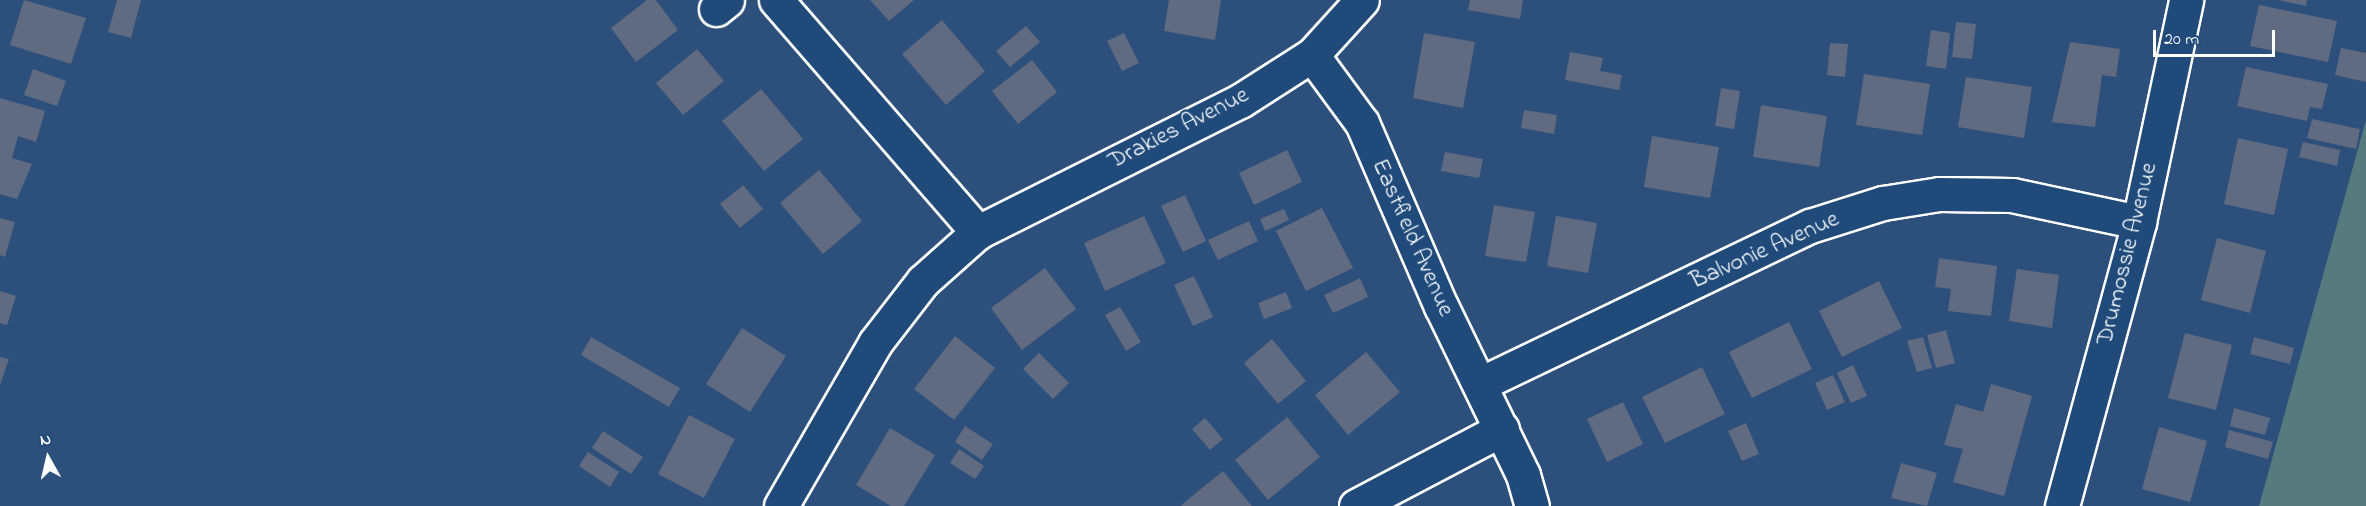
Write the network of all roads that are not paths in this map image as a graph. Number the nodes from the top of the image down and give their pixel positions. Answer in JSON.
{"nodes":[{"id":1,"x":776,"y":0,"type":"edge"},
{"id":2,"x":1362,"y":0,"type":"edge"},
{"id":3,"x":2186,"y":0,"type":"edge"},
{"id":4,"x":1312,"y":55,"type":"junction"},
{"id":5,"x":2139,"y":222,"type":"junction"},
{"id":6,"x":978,"y":232,"type":"junction"},
{"id":7,"x":1480,"y":384,"type":"junction"},
{"id":8,"x":1502,"y":429,"type":"junction"},
{"id":9,"x":781,"y":506,"type":"edge"},
{"id":10,"x":1356,"y":506,"type":"edge"},
{"id":11,"x":1532,"y":506,"type":"edge"},
{"id":12,"x":2062,"y":506,"type":"edge"}],
"edges":[{"from":1,"to":6,"type":"street"},
{"from":2,"to":4,"type":"street","name":"Drakies Avenue"},
{"from":3,"to":5,"type":"street","name":"Drumossie Avenue"},
{"from":4,"to":6,"type":"street","name":"Drakies Avenue"},
{"from":4,"to":7,"type":"street","name":"Eastfield Avenue"},
{"from":5,"to":7,"type":"street","name":"Balvonie Avenue"},
{"from":5,"to":12,"type":"street","name":"Drumossie Avenue"},
{"from":6,"to":9,"type":"street","name":"Drakies Avenue"},
{"from":7,"to":8,"type":"street","name":"Eastfield Avenue"},
{"from":8,"to":10,"type":"street"},
{"from":8,"to":11,"type":"street","name":"Eastfield Avenue"}]}
